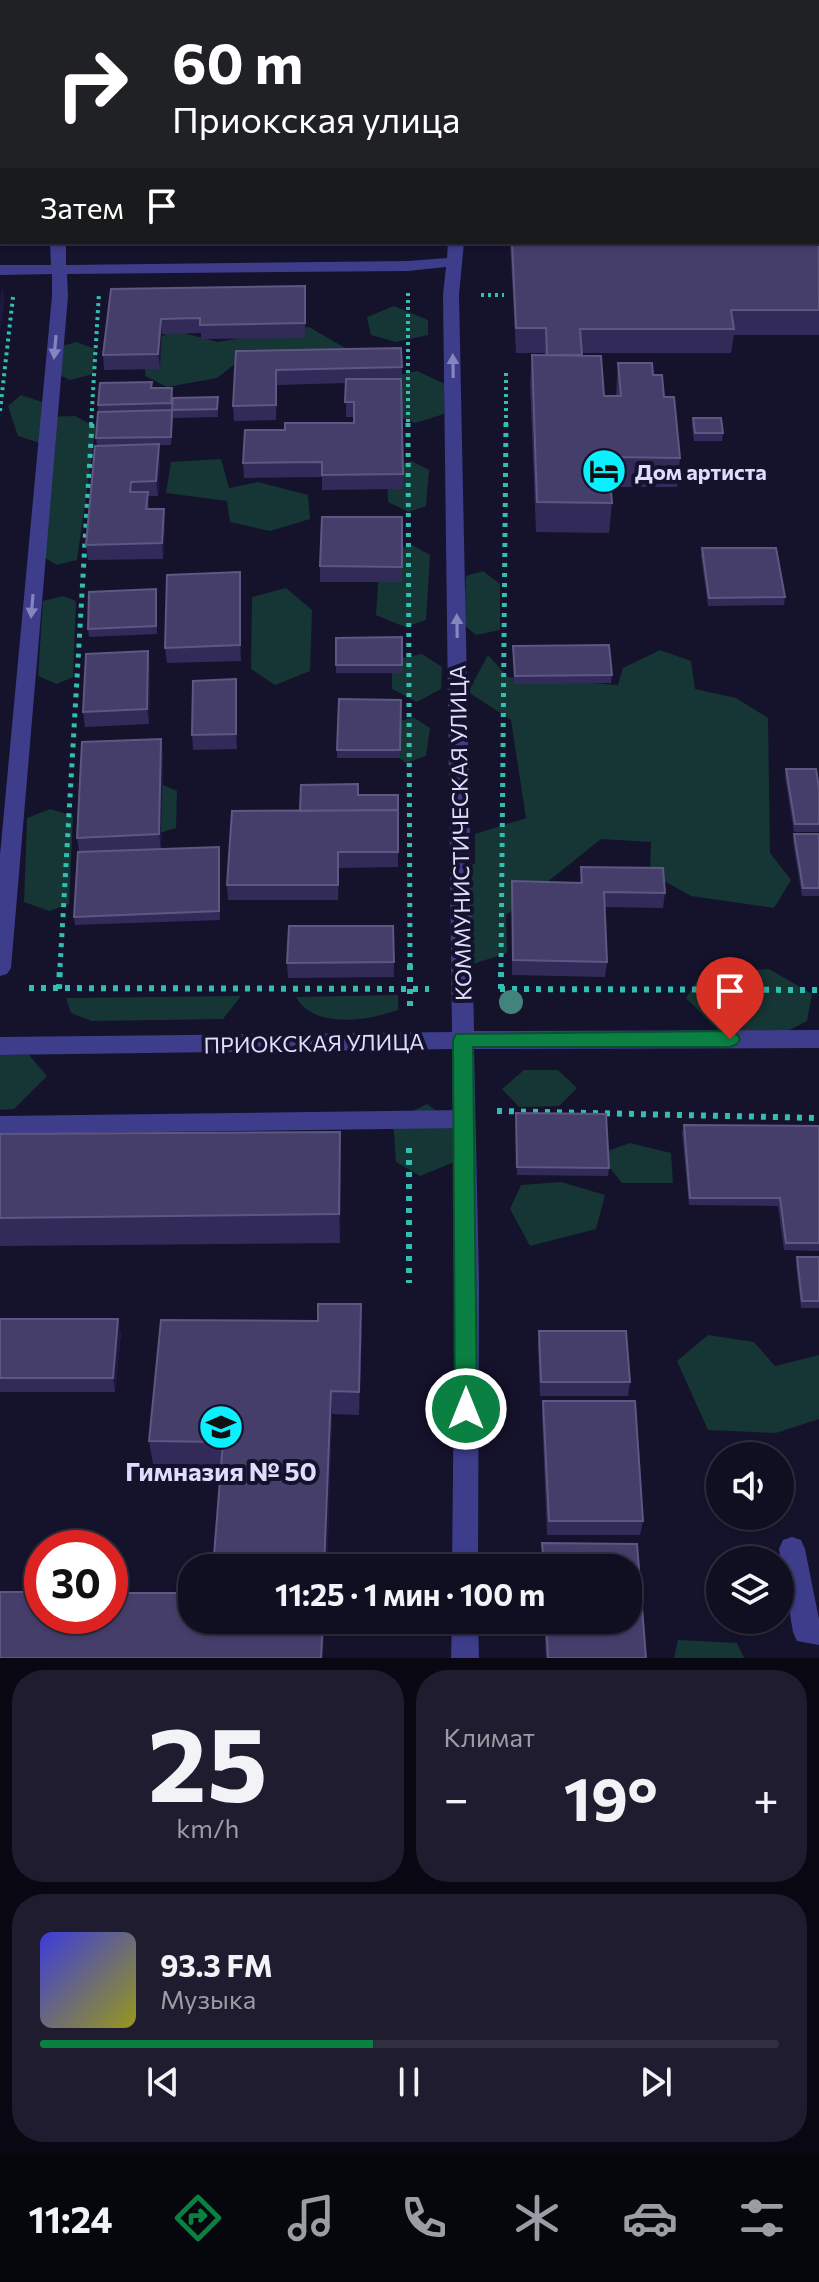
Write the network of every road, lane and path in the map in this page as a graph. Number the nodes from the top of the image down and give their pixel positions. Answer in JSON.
{"nodes":[{"id":1,"x":58,"y":244,"type":"edge"},
{"id":2,"x":456,"y":244,"type":"edge"},
{"id":3,"x":453,"y":262,"type":"junction"},
{"id":4,"x":61,"y":269,"type":"junction"},
{"id":5,"x":0,"y":270,"type":"edge"},
{"id":6,"x":409,"y":285,"type":"dead end"},
{"id":7,"x":15,"y":287,"type":"dead end"},
{"id":8,"x":100,"y":288,"type":"dead end"},
{"id":9,"x":472,"y":295,"type":"dead end"},
{"id":10,"x":504,"y":295,"type":"dead end"},
{"id":11,"x":506,"y":371,"type":"dead end"},
{"id":12,"x":0,"y":411,"type":"edge"},
{"id":13,"x":0,"y":968,"type":"edge"},
{"id":14,"x":29,"y":988,"type":"dead end"},
{"id":15,"x":59,"y":989,"type":"junction"},
{"id":16,"x":411,"y":989,"type":"junction"},
{"id":17,"x":434,"y":989,"type":"dead end"},
{"id":18,"x":488,"y":989,"type":"dead end"},
{"id":19,"x":501,"y":989,"type":"junction"},
{"id":20,"x":819,"y":990,"type":"edge"},
{"id":21,"x":410,"y":1012,"type":"dead end"},
{"id":22,"x":819,"y":1039,"type":"edge"},
{"id":23,"x":463,"y":1040,"type":"junction"},
{"id":24,"x":0,"y":1046,"type":"edge"},
{"id":25,"x":464,"y":1115,"type":"junction"},
{"id":26,"x":819,"y":1118,"type":"edge"},
{"id":27,"x":409,"y":1120,"type":"junction"},
{"id":28,"x":0,"y":1125,"type":"edge"},
{"id":29,"x":409,"y":1283,"type":"dead end"},
{"id":30,"x":465,"y":1554,"type":"edge"},
{"id":31,"x":794,"y":1561,"type":"edge"},
{"id":32,"x":819,"y":1632,"type":"edge"},
{"id":33,"x":465,"y":1634,"type":"edge"},
{"id":34,"x":465,"y":1658,"type":"edge"}],
"edges":[{"from":1,"to":4,"type":"street"},
{"from":2,"to":3,"type":"street","name":"КОММУНИСТИЧЕСКАЯ УЛИЦА"},
{"from":3,"to":4,"type":"street"},
{"from":23,"to":3,"type":"street","name":"КОММУНИСТИЧЕСКАЯ УЛИЦА","one_way":true},
{"from":4,"to":5,"type":"street"},
{"from":4,"to":13,"type":"street","one_way":true},
{"from":6,"to":16,"type":"path"},
{"from":7,"to":12,"type":"path"},
{"from":8,"to":15,"type":"path"},
{"from":9,"to":10,"type":"path"},
{"from":11,"to":19,"type":"path"},
{"from":14,"to":15,"type":"path"},
{"from":15,"to":16,"type":"path"},
{"from":16,"to":17,"type":"path"},
{"from":16,"to":21,"type":"path"},
{"from":18,"to":19,"type":"path"},
{"from":19,"to":20,"type":"path"},
{"from":22,"to":23,"type":"street","name":"ПРИОКСКАЯ УЛИЦА"},
{"from":23,"to":24,"type":"street","name":"ПРИОКСКАЯ УЛИЦА"},
{"from":23,"to":25,"type":"street","name":"КОММУНИСТИЧЕСКАЯ УЛИЦА"},
{"from":25,"to":26,"type":"path"},
{"from":25,"to":27,"type":"street"},
{"from":25,"to":30,"type":"street","name":"КОММУНИСТИЧЕСКАЯ УЛИЦА"},
{"from":27,"to":28,"type":"street"},
{"from":27,"to":29,"type":"path"},
{"from":31,"to":32,"type":"street"},
{"from":33,"to":34,"type":"street"}]}
